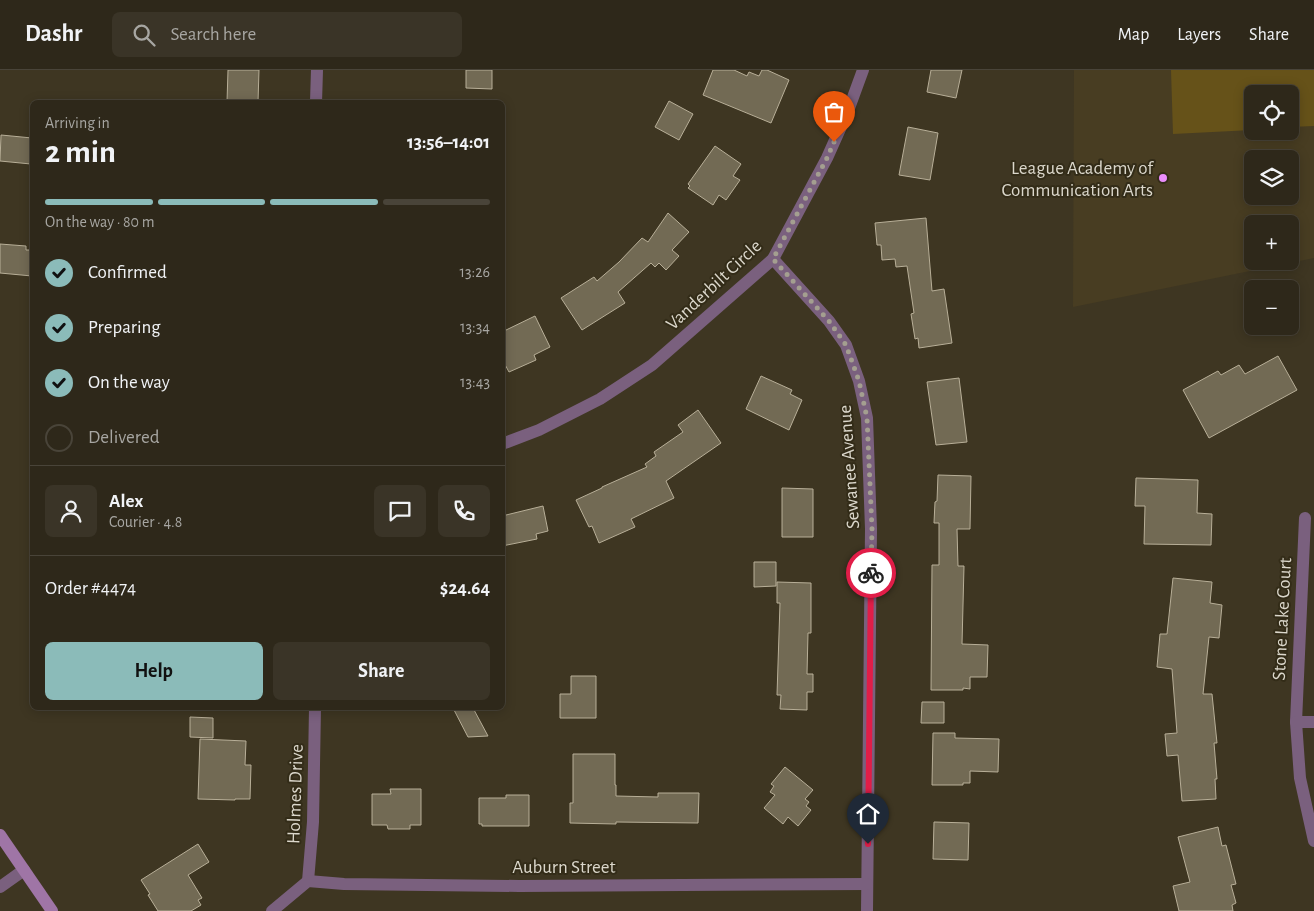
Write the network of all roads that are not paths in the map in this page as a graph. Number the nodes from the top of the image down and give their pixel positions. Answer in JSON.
{"nodes":[{"id":1,"x":317,"y":70,"type":"edge"},
{"id":2,"x":864,"y":70,"type":"edge"},
{"id":3,"x":316,"y":100,"type":"edge"},
{"id":4,"x":773,"y":259,"type":"junction"},
{"id":5,"x":505,"y":443,"type":"edge"},
{"id":6,"x":1305,"y":518,"type":"dead end"},
{"id":7,"x":315,"y":710,"type":"edge"},
{"id":8,"x":1296,"y":722,"type":"junction"},
{"id":9,"x":1314,"y":722,"type":"edge"},
{"id":10,"x":0,"y":835,"type":"edge"},
{"id":11,"x":1314,"y":841,"type":"edge"},
{"id":12,"x":24,"y":870,"type":"junction"},
{"id":13,"x":308,"y":881,"type":"junction"},
{"id":14,"x":867,"y":884,"type":"junction"},
{"id":15,"x":0,"y":887,"type":"edge"},
{"id":16,"x":52,"y":911,"type":"edge"},
{"id":17,"x":272,"y":911,"type":"edge"},
{"id":18,"x":867,"y":911,"type":"edge"}],
"edges":[{"from":1,"to":3,"type":"street"},
{"from":2,"to":4,"type":"street","name":"Vanderbilt Circle"},
{"from":4,"to":5,"type":"street","name":"Vanderbilt Circle"},
{"from":4,"to":14,"type":"street","name":"Sewanee Avenue"},
{"from":6,"to":8,"type":"street","name":"Stone Lake Court"},
{"from":7,"to":13,"type":"street","name":"Holmes Drive"},
{"from":8,"to":9,"type":"street"},
{"from":8,"to":11,"type":"street","name":"Stone Lake Court"},
{"from":10,"to":12,"type":"main road"},
{"from":12,"to":15,"type":"street"},
{"from":12,"to":16,"type":"main road"},
{"from":13,"to":14,"type":"street","name":"Auburn Street"},
{"from":13,"to":17,"type":"street"},
{"from":14,"to":18,"type":"street","name":"Sewanee Avenue"}]}
